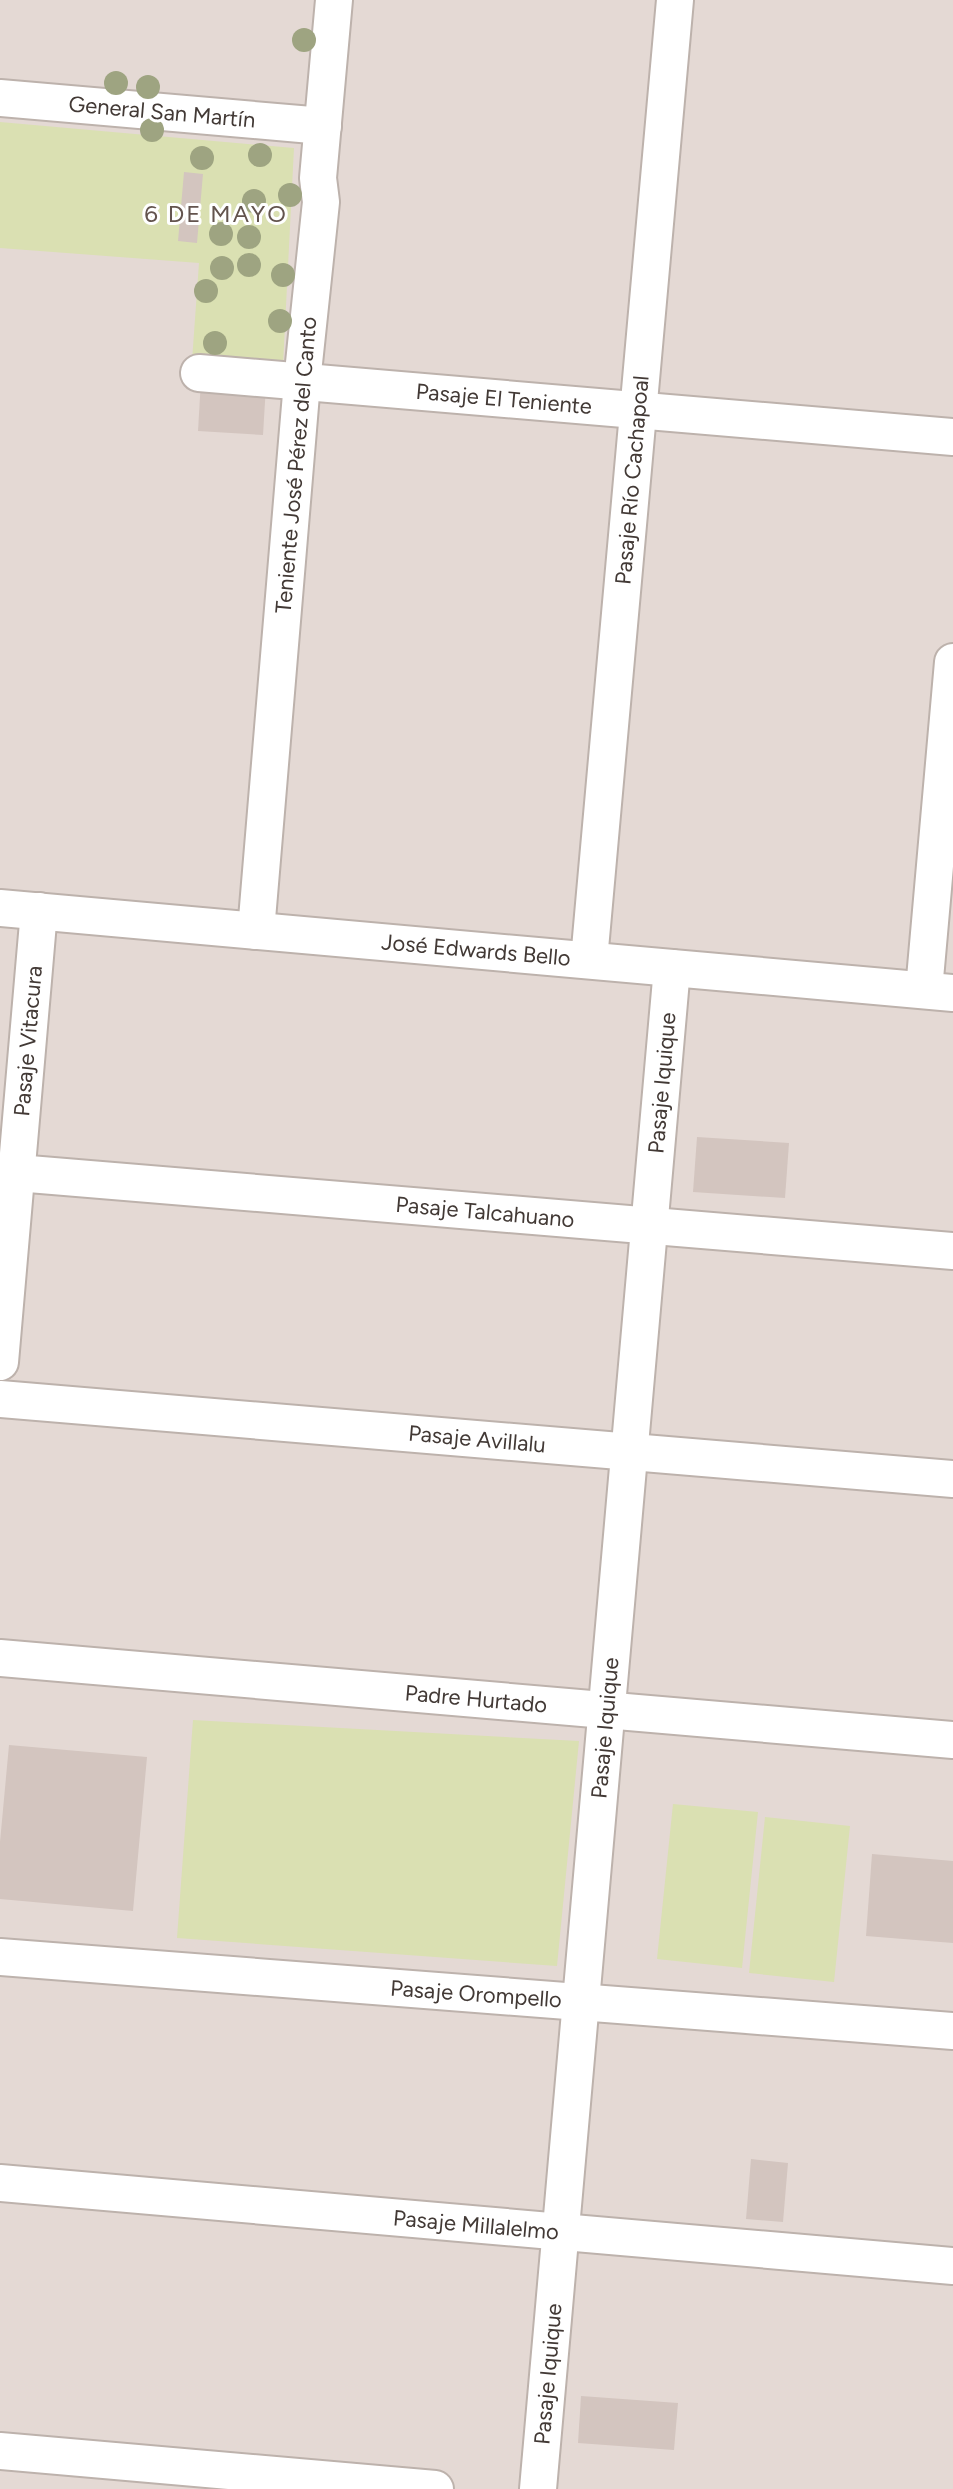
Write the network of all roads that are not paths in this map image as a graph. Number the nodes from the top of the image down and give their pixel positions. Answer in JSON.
{"nodes":[{"id":1,"x":334,"y":0,"type":"edge"},
{"id":2,"x":675,"y":0,"type":"edge"},
{"id":3,"x":0,"y":98,"type":"edge"},
{"id":4,"x":323,"y":126,"type":"junction"},
{"id":5,"x":199,"y":373,"type":"dead end"},
{"id":6,"x":302,"y":382,"type":"junction"},
{"id":7,"x":638,"y":410,"type":"junction"},
{"id":8,"x":953,"y":437,"type":"edge"},
{"id":9,"x":953,"y":662,"type":"edge"},
{"id":10,"x":0,"y":908,"type":"edge"},
{"id":11,"x":39,"y":911,"type":"junction"},
{"id":12,"x":256,"y":931,"type":"junction"},
{"id":13,"x":589,"y":960,"type":"junction"},
{"id":14,"x":672,"y":968,"type":"junction"},
{"id":15,"x":938,"y":992,"type":"edge"},
{"id":16,"x":17,"y":1173,"type":"junction"},
{"id":17,"x":649,"y":1226,"type":"junction"},
{"id":18,"x":953,"y":1251,"type":"edge"},
{"id":19,"x":0,"y":1362,"type":"edge"},
{"id":20,"x":0,"y":1399,"type":"edge"},
{"id":21,"x":629,"y":1452,"type":"junction"},
{"id":22,"x":953,"y":1479,"type":"edge"},
{"id":23,"x":0,"y":1658,"type":"edge"},
{"id":24,"x":606,"y":1711,"type":"junction"},
{"id":25,"x":953,"y":1740,"type":"edge"},
{"id":26,"x":0,"y":1957,"type":"edge"},
{"id":27,"x":581,"y":2002,"type":"junction"},
{"id":28,"x":953,"y":2031,"type":"edge"},
{"id":29,"x":0,"y":2183,"type":"edge"},
{"id":30,"x":561,"y":2232,"type":"junction"},
{"id":31,"x":953,"y":2266,"type":"edge"},
{"id":32,"x":0,"y":2451,"type":"edge"},
{"id":33,"x":102,"y":2474,"type":"edge"},
{"id":34,"x":435,"y":2489,"type":"edge"},
{"id":35,"x":538,"y":2489,"type":"edge"}],
"edges":[{"from":1,"to":4,"type":"street","name":"Teniente José Pérez del Canto"},
{"from":2,"to":7,"type":"street","name":"Pasaje Río Cachapoal"},
{"from":3,"to":4,"type":"street","name":"General San Martín"},
{"from":4,"to":6,"type":"street","name":"Teniente José Pérez del Canto"},
{"from":5,"to":6,"type":"street","name":"Pasaje El Teniente"},
{"from":6,"to":7,"type":"street","name":"Pasaje El Teniente"},
{"from":6,"to":12,"type":"street","name":"Teniente José Pérez del Canto"},
{"from":7,"to":8,"type":"street","name":"Pasaje El Teniente"},
{"from":7,"to":13,"type":"street","name":"Pasaje Río Cachapoal"},
{"from":9,"to":15,"type":"street"},
{"from":10,"to":11,"type":"street","name":"José Edwards Bello"},
{"from":11,"to":12,"type":"street","name":"José Edwards Bello"},
{"from":11,"to":16,"type":"street","name":"Pasaje Vitacura"},
{"from":12,"to":13,"type":"street","name":"José Edwards Bello"},
{"from":13,"to":14,"type":"street","name":"José Edwards Bello"},
{"from":14,"to":15,"type":"street","name":"José Edwards Bello"},
{"from":14,"to":17,"type":"street","name":"Pasaje Iquique"},
{"from":16,"to":17,"type":"street","name":"Pasaje Talcahuano"},
{"from":16,"to":19,"type":"street","name":"Pasaje Vitacura"},
{"from":17,"to":18,"type":"street","name":"Pasaje Talcahuano"},
{"from":17,"to":21,"type":"street","name":"Pasaje Iquique"},
{"from":20,"to":21,"type":"street","name":"Pasaje Avillalu"},
{"from":21,"to":22,"type":"street","name":"Pasaje Avillalu"},
{"from":21,"to":24,"type":"street","name":"Pasaje Iquique"},
{"from":23,"to":24,"type":"street","name":"Padre Hurtado"},
{"from":24,"to":25,"type":"street","name":"Padre Hurtado"},
{"from":24,"to":27,"type":"street","name":"Pasaje Iquique"},
{"from":26,"to":27,"type":"street","name":"Pasaje Orompello"},
{"from":27,"to":28,"type":"street","name":"Pasaje Orompello"},
{"from":27,"to":30,"type":"street","name":"Pasaje Iquique"},
{"from":29,"to":30,"type":"street","name":"Pasaje Millalelmo"},
{"from":30,"to":31,"type":"street","name":"Pasaje Millalelmo"},
{"from":30,"to":35,"type":"street","name":"Pasaje Iquique"},
{"from":32,"to":33,"type":"street"},
{"from":33,"to":34,"type":"street"}]}
